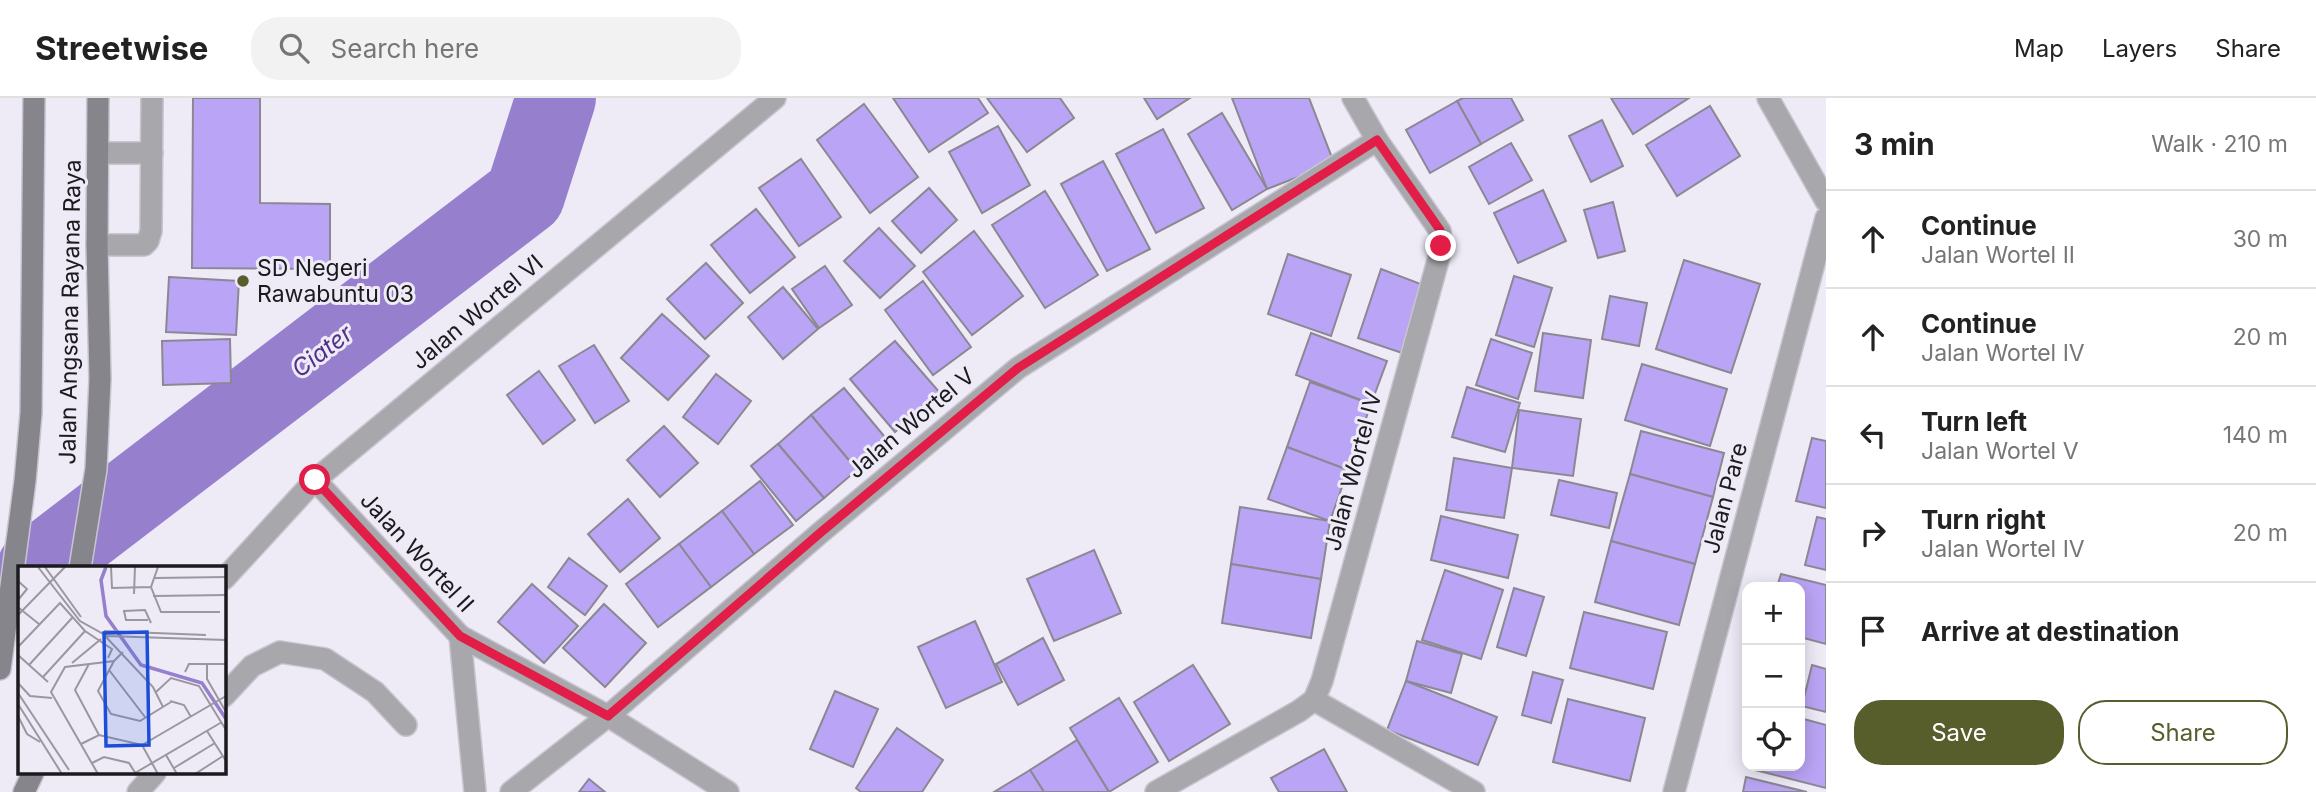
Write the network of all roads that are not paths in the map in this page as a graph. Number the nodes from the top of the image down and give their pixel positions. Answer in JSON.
{"nodes":[{"id":1,"x":34,"y":98,"type":"edge"},
{"id":2,"x":98,"y":98,"type":"edge"},
{"id":3,"x":152,"y":98,"type":"edge"},
{"id":4,"x":775,"y":98,"type":"edge"},
{"id":5,"x":1353,"y":98,"type":"edge"},
{"id":6,"x":1768,"y":98,"type":"edge"},
{"id":7,"x":1377,"y":140,"type":"junction"},
{"id":8,"x":98,"y":153,"type":"junction"},
{"id":9,"x":152,"y":153,"type":"junction"},
{"id":10,"x":1826,"y":201,"type":"edge"},
{"id":11,"x":1826,"y":218,"type":"edge"},
{"id":12,"x":97,"y":245,"type":"junction"},
{"id":13,"x":315,"y":480,"type":"junction"},
{"id":14,"x":80,"y":566,"type":"edge"},
{"id":15,"x":226,"y":577,"type":"edge"},
{"id":16,"x":460,"y":636,"type":"junction"},
{"id":17,"x":0,"y":669,"type":"edge"},
{"id":18,"x":226,"y":694,"type":"edge"},
{"id":19,"x":1314,"y":700,"type":"junction"},
{"id":20,"x":608,"y":716,"type":"junction"},
{"id":21,"x":406,"y":725,"type":"dead end"},
{"id":22,"x":33,"y":774,"type":"edge"},
{"id":23,"x":44,"y":774,"type":"edge"},
{"id":24,"x":154,"y":774,"type":"edge"},
{"id":25,"x":26,"y":792,"type":"edge"},
{"id":26,"x":138,"y":792,"type":"edge"},
{"id":27,"x":475,"y":792,"type":"edge"},
{"id":28,"x":512,"y":792,"type":"edge"},
{"id":29,"x":728,"y":792,"type":"edge"},
{"id":30,"x":1156,"y":792,"type":"edge"},
{"id":31,"x":1474,"y":792,"type":"edge"},
{"id":32,"x":1674,"y":792,"type":"edge"}],
"edges":[{"from":1,"to":17,"type":"street","name":"Jalan Angsana Rayana Raya"},
{"from":2,"to":8,"type":"street","name":"Jalan Angsana Rayana Raya"},
{"from":3,"to":9,"type":"street"},
{"from":4,"to":13,"type":"street","name":"Jalan Wortel VI"},
{"from":5,"to":7,"type":"street","name":"Jalan Wortel IV"},
{"from":6,"to":10,"type":"street"},
{"from":7,"to":19,"type":"street","name":"Jalan Wortel IV"},
{"from":7,"to":20,"type":"street","name":"Jalan Wortel V"},
{"from":8,"to":9,"type":"street"},
{"from":8,"to":12,"type":"street","name":"Jalan Angsana Rayana Raya"},
{"from":9,"to":12,"type":"street"},
{"from":11,"to":32,"type":"street","name":"Jalan Pare"},
{"from":12,"to":14,"type":"street","name":"Jalan Angsana Rayana Raya"},
{"from":13,"to":15,"type":"street","name":"Jalan Wortel VI"},
{"from":13,"to":16,"type":"street","name":"Jalan Wortel II"},
{"from":16,"to":20,"type":"street"},
{"from":16,"to":27,"type":"street","name":"Jalan Wortel II"},
{"from":18,"to":21,"type":"street"},
{"from":19,"to":30,"type":"street"},
{"from":19,"to":31,"type":"street"},
{"from":20,"to":28,"type":"street","name":"Jalan Wortel V"},
{"from":20,"to":29,"type":"street"},
{"from":22,"to":25,"type":"street"},
{"from":23,"to":25,"type":"street"},
{"from":24,"to":26,"type":"street"}]}
